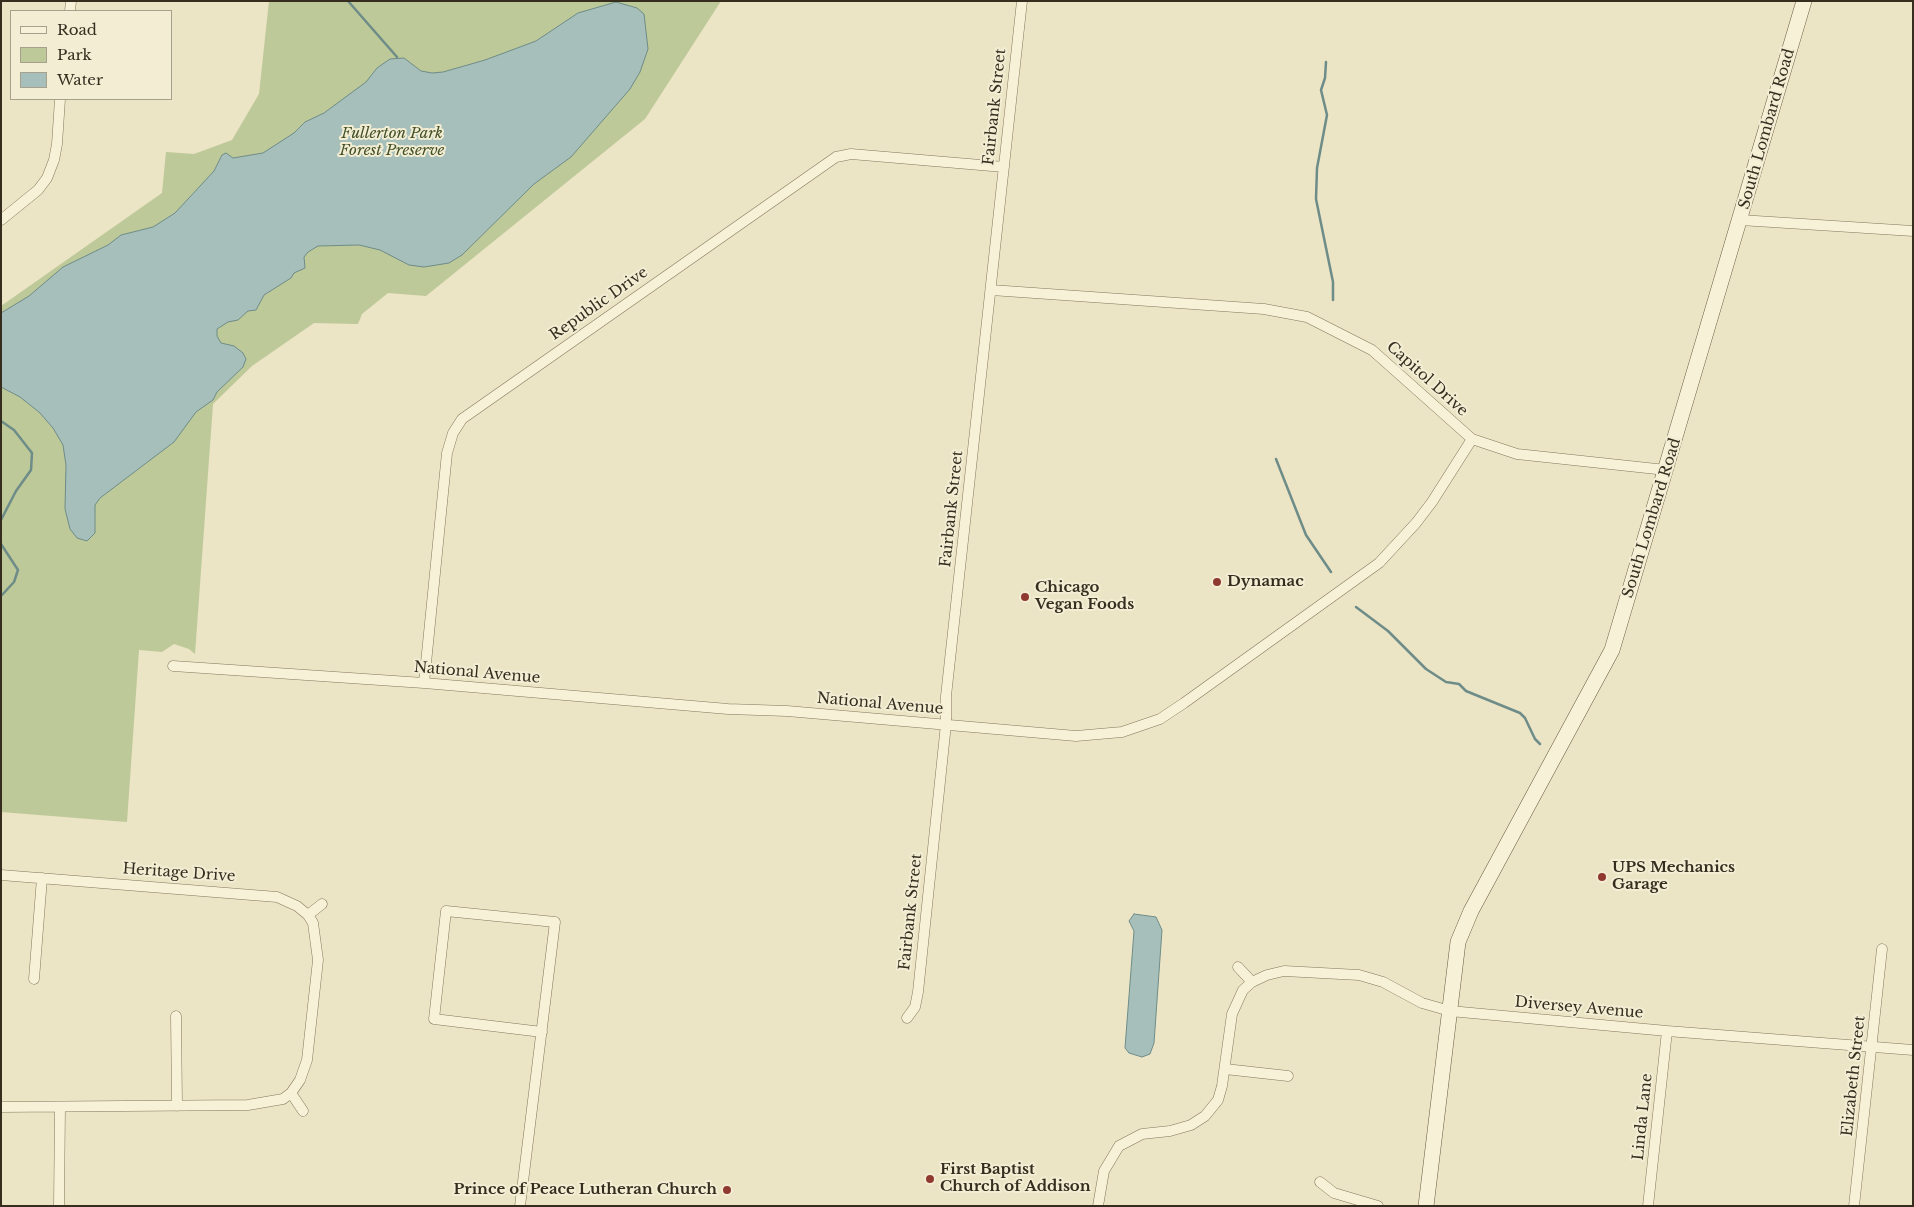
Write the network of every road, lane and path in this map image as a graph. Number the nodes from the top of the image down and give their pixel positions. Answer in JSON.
{"nodes":[{"id":1,"x":1022,"y":1,"type":"edge"},
{"id":2,"x":1804,"y":1,"type":"edge"},
{"id":3,"x":60,"y":100,"type":"edge"},
{"id":4,"x":1004,"y":167,"type":"junction"},
{"id":5,"x":1,"y":220,"type":"edge"},
{"id":6,"x":1740,"y":220,"type":"junction"},
{"id":7,"x":1913,"y":231,"type":"edge"},
{"id":8,"x":991,"y":290,"type":"junction"},
{"id":9,"x":1472,"y":439,"type":"junction"},
{"id":10,"x":1666,"y":470,"type":"junction"},
{"id":11,"x":173,"y":666,"type":"dead end"},
{"id":12,"x":424,"y":683,"type":"junction"},
{"id":13,"x":946,"y":724,"type":"junction"},
{"id":14,"x":1,"y":875,"type":"edge"},
{"id":15,"x":42,"y":878,"type":"junction"},
{"id":16,"x":322,"y":904,"type":"dead end"},
{"id":17,"x":308,"y":914,"type":"junction"},
{"id":18,"x":1882,"y":949,"type":"dead end"},
{"id":19,"x":1238,"y":968,"type":"dead end"},
{"id":20,"x":34,"y":979,"type":"dead end"},
{"id":21,"x":1252,"y":982,"type":"junction"},
{"id":22,"x":176,"y":1016,"type":"dead end"},
{"id":23,"x":1449,"y":1016,"type":"junction"},
{"id":24,"x":907,"y":1018,"type":"dead end"},
{"id":25,"x":1667,"y":1031,"type":"junction"},
{"id":26,"x":542,"y":1032,"type":"junction"},
{"id":27,"x":1872,"y":1047,"type":"junction"},
{"id":28,"x":1913,"y":1050,"type":"edge"},
{"id":29,"x":1225,"y":1069,"type":"junction"},
{"id":30,"x":1288,"y":1076,"type":"dead end"},
{"id":31,"x":291,"y":1094,"type":"junction"},
{"id":32,"x":177,"y":1106,"type":"junction"},
{"id":33,"x":1,"y":1107,"type":"edge"},
{"id":34,"x":60,"y":1107,"type":"junction"},
{"id":35,"x":303,"y":1111,"type":"dead end"},
{"id":36,"x":1320,"y":1182,"type":"dead end"},
{"id":37,"x":59,"y":1206,"type":"edge"},
{"id":38,"x":520,"y":1206,"type":"edge"},
{"id":39,"x":1098,"y":1206,"type":"edge"},
{"id":40,"x":1378,"y":1206,"type":"edge"},
{"id":41,"x":1426,"y":1206,"type":"edge"},
{"id":42,"x":1648,"y":1206,"type":"edge"},
{"id":43,"x":1854,"y":1206,"type":"edge"}],
"edges":[{"from":1,"to":4,"type":"street","name":"Fairbank Street"},
{"from":2,"to":6,"type":"street","name":"South Lombard Road"},
{"from":3,"to":5,"type":"street"},
{"from":4,"to":8,"type":"street","name":"Fairbank Street"},
{"from":4,"to":12,"type":"street","name":"Republic Drive"},
{"from":6,"to":7,"type":"street"},
{"from":6,"to":10,"type":"street","name":"South Lombard Road"},
{"from":8,"to":9,"type":"street","name":"Capitol Drive"},
{"from":8,"to":13,"type":"street","name":"Fairbank Street"},
{"from":9,"to":10,"type":"street","name":"Capitol Drive"},
{"from":9,"to":13,"type":"street","name":"National Avenue"},
{"from":10,"to":23,"type":"street","name":"South Lombard Road"},
{"from":11,"to":12,"type":"street","name":"National Avenue"},
{"from":12,"to":13,"type":"street","name":"National Avenue"},
{"from":13,"to":24,"type":"street","name":"Fairbank Street"},
{"from":14,"to":15,"type":"street","name":"Heritage Drive"},
{"from":15,"to":17,"type":"street","name":"Heritage Drive"},
{"from":15,"to":20,"type":"street"},
{"from":16,"to":17,"type":"street"},
{"from":17,"to":31,"type":"street"},
{"from":18,"to":27,"type":"street","name":"Elizabeth Street"},
{"from":19,"to":21,"type":"street"},
{"from":21,"to":23,"type":"street","name":"Diversey Avenue"},
{"from":21,"to":29,"type":"street"},
{"from":22,"to":32,"type":"street"},
{"from":23,"to":25,"type":"street","name":"Diversey Avenue"},
{"from":23,"to":41,"type":"street","name":"South Lombard Road"},
{"from":25,"to":27,"type":"street","name":"Diversey Avenue"},
{"from":25,"to":42,"type":"street","name":"Linda Lane"},
{"from":26,"to":26,"type":"street"},
{"from":26,"to":38,"type":"street"},
{"from":27,"to":28,"type":"street","name":"Diversey Avenue"},
{"from":27,"to":43,"type":"street","name":"Elizabeth Street"},
{"from":29,"to":30,"type":"street"},
{"from":29,"to":39,"type":"street"},
{"from":31,"to":32,"type":"street"},
{"from":31,"to":35,"type":"street"},
{"from":32,"to":34,"type":"street"},
{"from":33,"to":34,"type":"street"},
{"from":34,"to":37,"type":"street"},
{"from":36,"to":40,"type":"street"}]}
